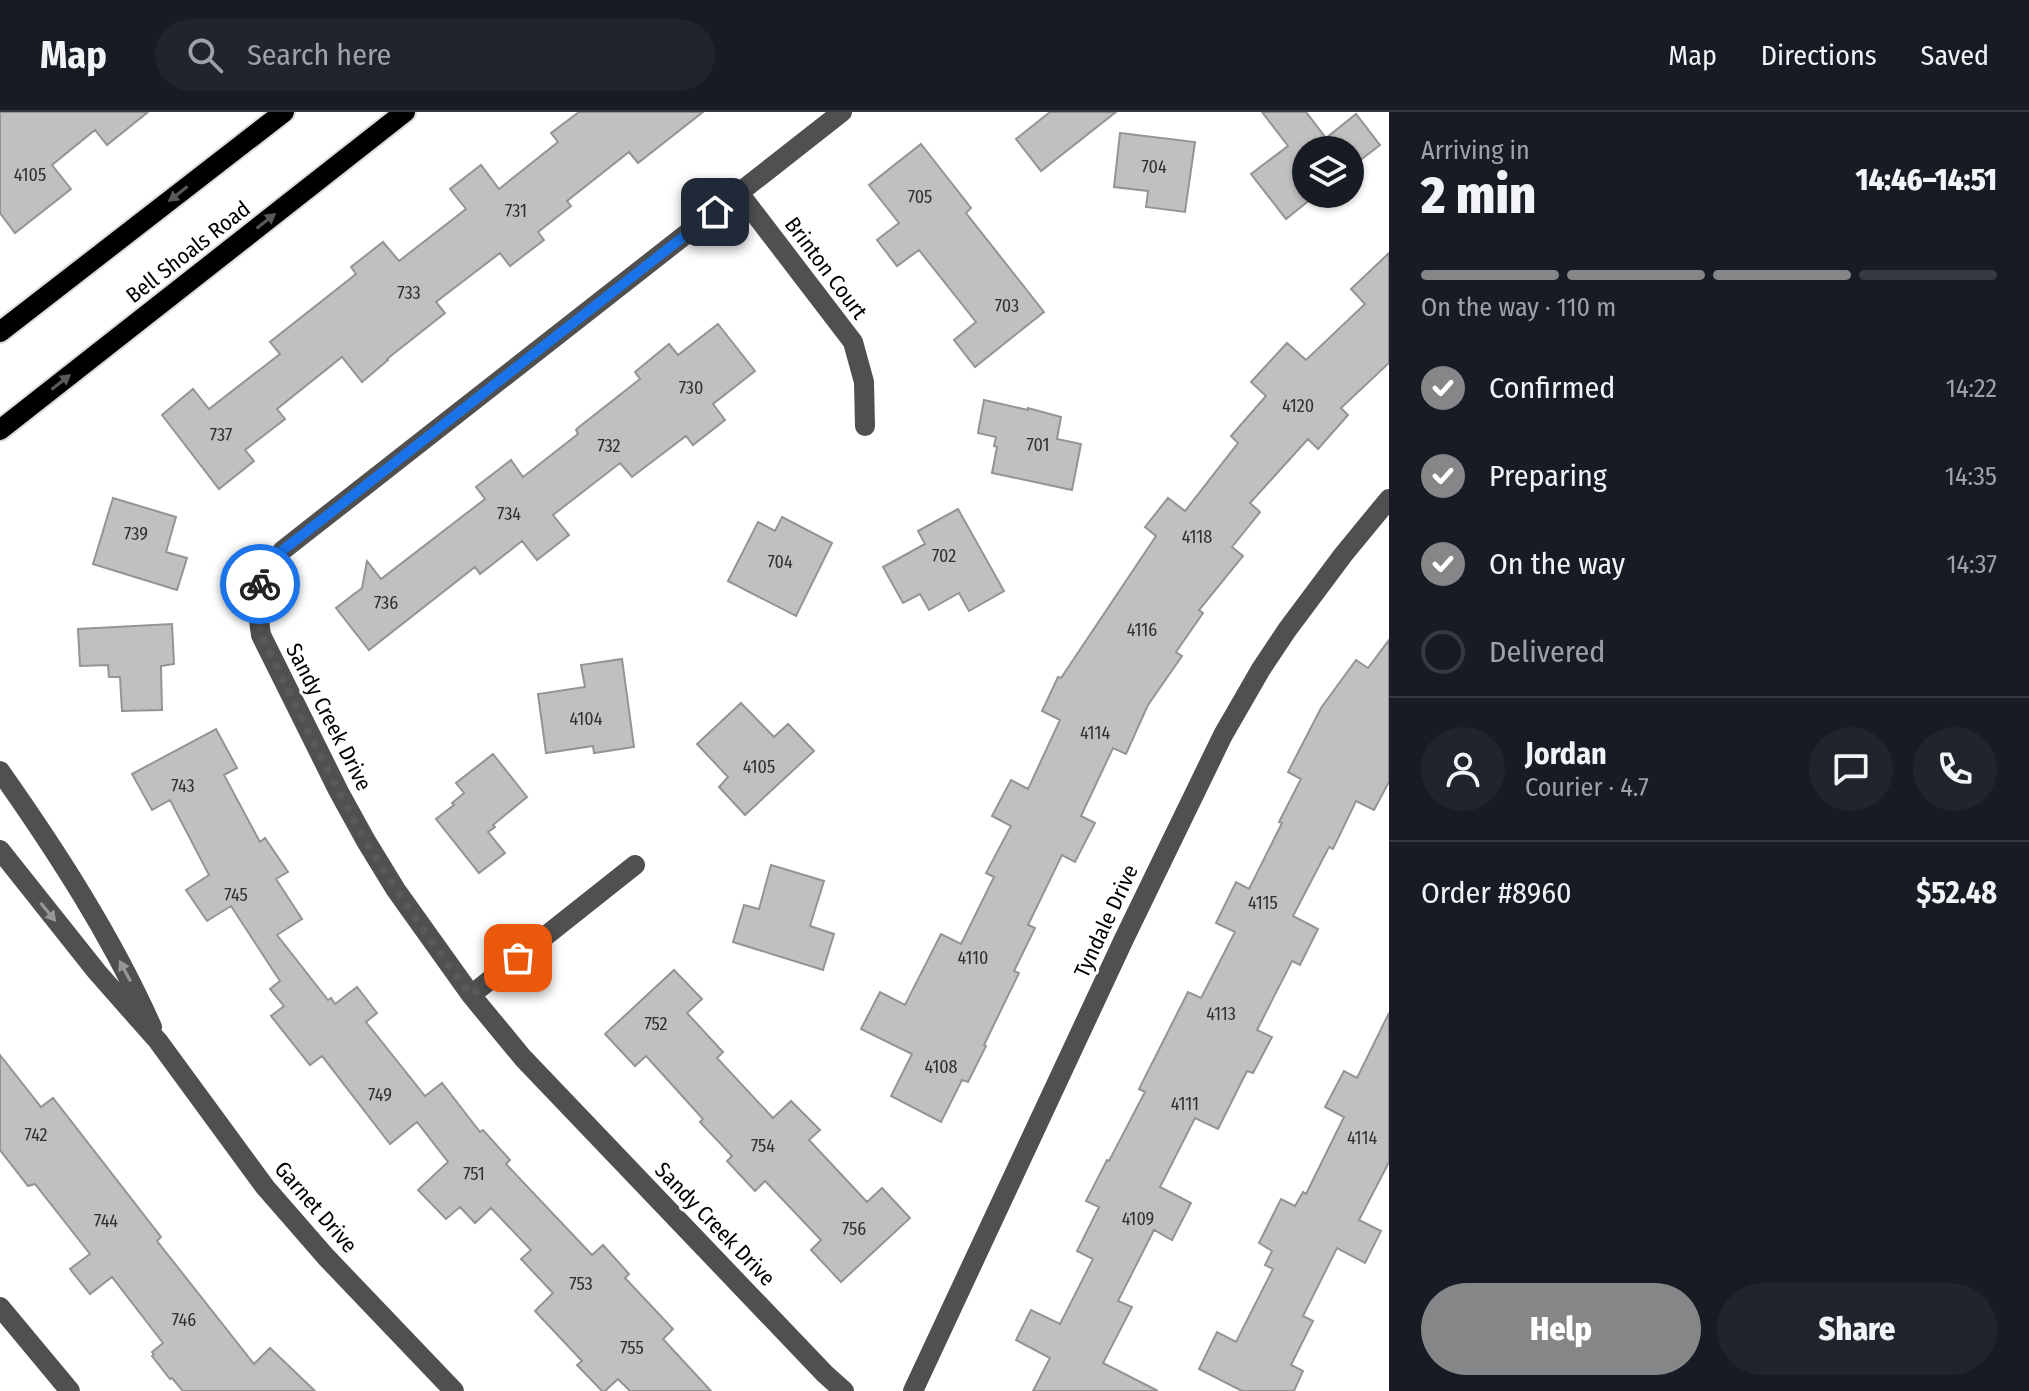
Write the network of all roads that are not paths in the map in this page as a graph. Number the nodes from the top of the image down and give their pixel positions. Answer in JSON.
{"nodes":[{"id":1,"x":284,"y":112,"type":"edge"},
{"id":2,"x":405,"y":112,"type":"edge"},
{"id":3,"x":842,"y":112,"type":"edge"},
{"id":4,"x":739,"y":193,"type":"junction"},
{"id":5,"x":0,"y":332,"type":"edge"},
{"id":6,"x":865,"y":426,"type":"dead end"},
{"id":7,"x":0,"y":430,"type":"edge"},
{"id":8,"x":1389,"y":499,"type":"edge"},
{"id":9,"x":0,"y":771,"type":"edge"},
{"id":10,"x":0,"y":850,"type":"edge"},
{"id":11,"x":635,"y":865,"type":"dead end"},
{"id":12,"x":471,"y":995,"type":"junction"},
{"id":13,"x":158,"y":1041,"type":"junction"},
{"id":14,"x":0,"y":1307,"type":"edge"},
{"id":15,"x":70,"y":1391,"type":"edge"},
{"id":16,"x":454,"y":1391,"type":"edge"},
{"id":17,"x":844,"y":1391,"type":"edge"},
{"id":18,"x":913,"y":1391,"type":"edge"}],
"edges":[{"from":1,"to":5,"type":"main road","one_way":true},
{"from":7,"to":2,"type":"main road","name":"Bell Shoals Road","one_way":true},
{"from":3,"to":4,"type":"street","name":"Sandy Creek Drive"},
{"from":4,"to":6,"type":"street","name":"Brinton Court"},
{"from":4,"to":12,"type":"street","name":"Sandy Creek Drive"},
{"from":8,"to":18,"type":"street","name":"Tyndale Drive"},
{"from":13,"to":9,"type":"street","name":"Garnet Drive","one_way":true},
{"from":10,"to":13,"type":"street","name":"Garnet Drive","one_way":true},
{"from":11,"to":12,"type":"street"},
{"from":12,"to":17,"type":"street","name":"Sandy Creek Drive"},
{"from":13,"to":16,"type":"street","name":"Garnet Drive"},
{"from":14,"to":15,"type":"street"}]}
